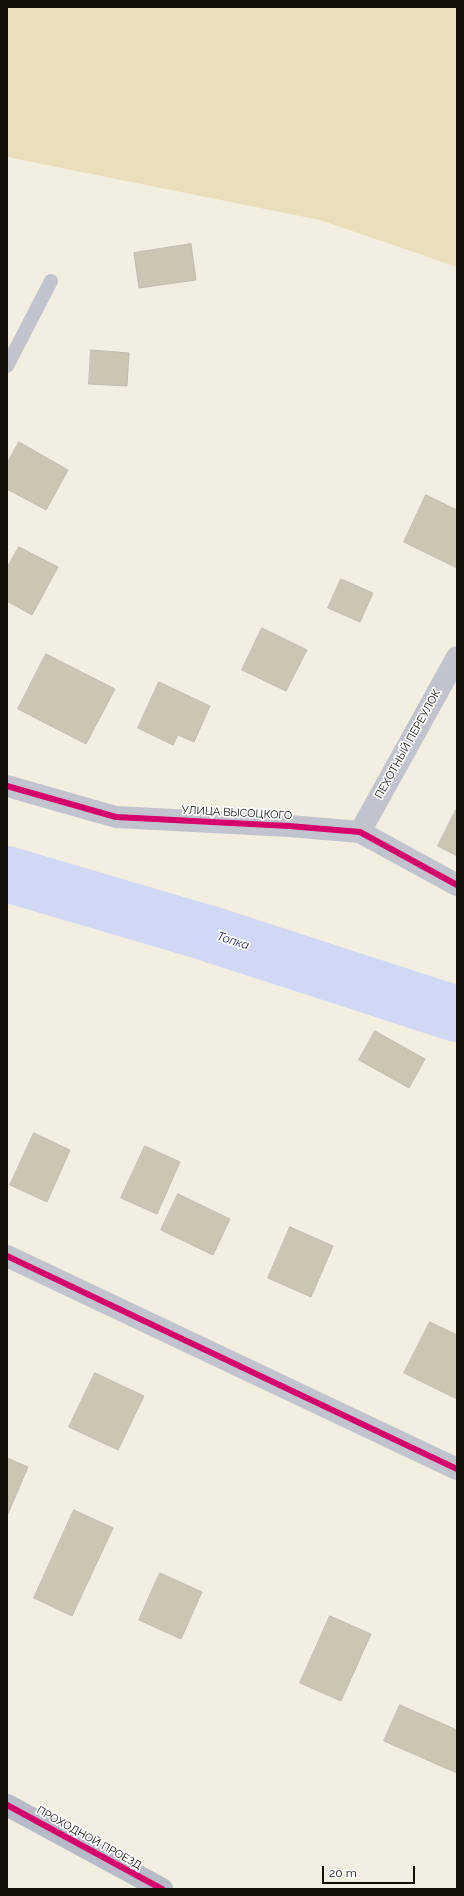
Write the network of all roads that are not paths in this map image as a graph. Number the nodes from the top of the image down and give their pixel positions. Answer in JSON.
{"nodes":[{"id":1,"x":51,"y":281,"type":"dead end"},
{"id":2,"x":7,"y":366,"type":"edge"},
{"id":3,"x":457,"y":657,"type":"edge"},
{"id":4,"x":7,"y":786,"type":"edge"},
{"id":5,"x":360,"y":832,"type":"junction"},
{"id":6,"x":457,"y":885,"type":"edge"},
{"id":7,"x":7,"y":1256,"type":"edge"},
{"id":8,"x":457,"y":1469,"type":"edge"},
{"id":9,"x":7,"y":1805,"type":"edge"},
{"id":10,"x":162,"y":1889,"type":"edge"}],
"edges":[{"from":1,"to":2,"type":"lane"},
{"from":3,"to":5,"type":"street","name":"ПЕХОТНЫЙ ПЕРЕУЛОК"},
{"from":4,"to":5,"type":"street","name":"УЛИЦА ВЫСОЦКОГО"},
{"from":5,"to":6,"type":"street","name":"УЛИЦА ВЫСОЦКОГО"},
{"from":7,"to":8,"type":"street"},
{"from":9,"to":10,"type":"street","name":"ПРОХОДНОЙ ПРОЕЗД"}]}
